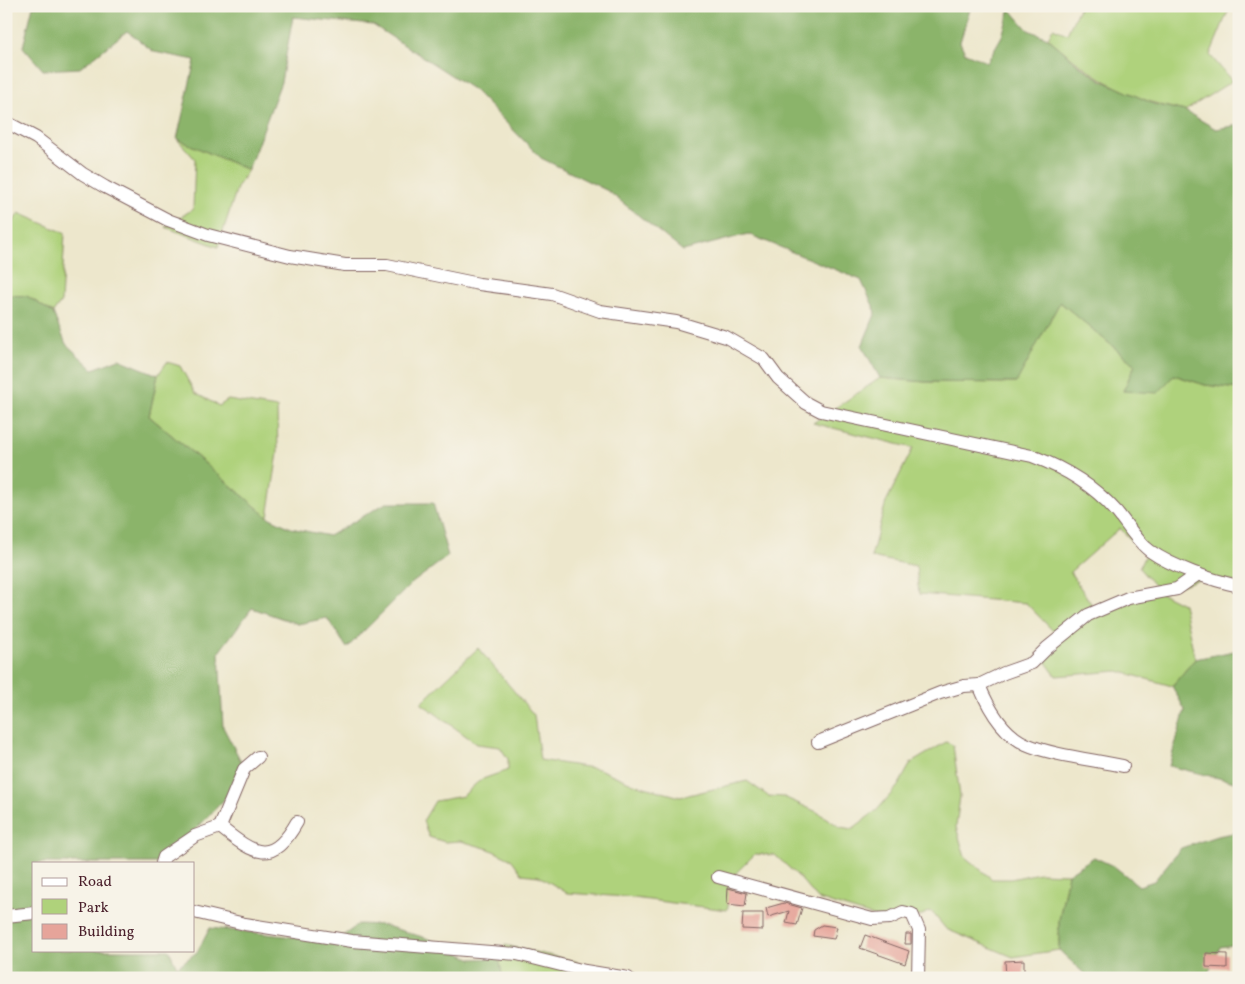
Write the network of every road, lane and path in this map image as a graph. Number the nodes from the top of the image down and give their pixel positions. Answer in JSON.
{"nodes":[{"id":1,"x":6,"y":122,"type":"edge"},
{"id":2,"x":1198,"y":574,"type":"junction"},
{"id":3,"x":1239,"y":586,"type":"edge"},
{"id":4,"x":979,"y":686,"type":"junction"},
{"id":5,"x":818,"y":742,"type":"dead end"},
{"id":6,"x":258,"y":757,"type":"dead end"},
{"id":7,"x":1123,"y":766,"type":"dead end"},
{"id":8,"x":297,"y":822,"type":"dead end"},
{"id":9,"x":220,"y":827,"type":"junction"},
{"id":10,"x":162,"y":862,"type":"edge"},
{"id":11,"x":718,"y":877,"type":"dead end"},
{"id":12,"x":32,"y":913,"type":"edge"},
{"id":13,"x":198,"y":913,"type":"edge"},
{"id":14,"x":6,"y":916,"type":"edge"},
{"id":15,"x":628,"y":978,"type":"edge"},
{"id":16,"x":918,"y":978,"type":"edge"}],
"edges":[{"from":1,"to":2,"type":"street"},
{"from":2,"to":3,"type":"street"},
{"from":2,"to":4,"type":"street"},
{"from":4,"to":5,"type":"street"},
{"from":4,"to":7,"type":"street"},
{"from":6,"to":9,"type":"street"},
{"from":8,"to":9,"type":"street"},
{"from":9,"to":10,"type":"street"},
{"from":11,"to":16,"type":"street"},
{"from":12,"to":14,"type":"street"},
{"from":13,"to":15,"type":"street"}]}
